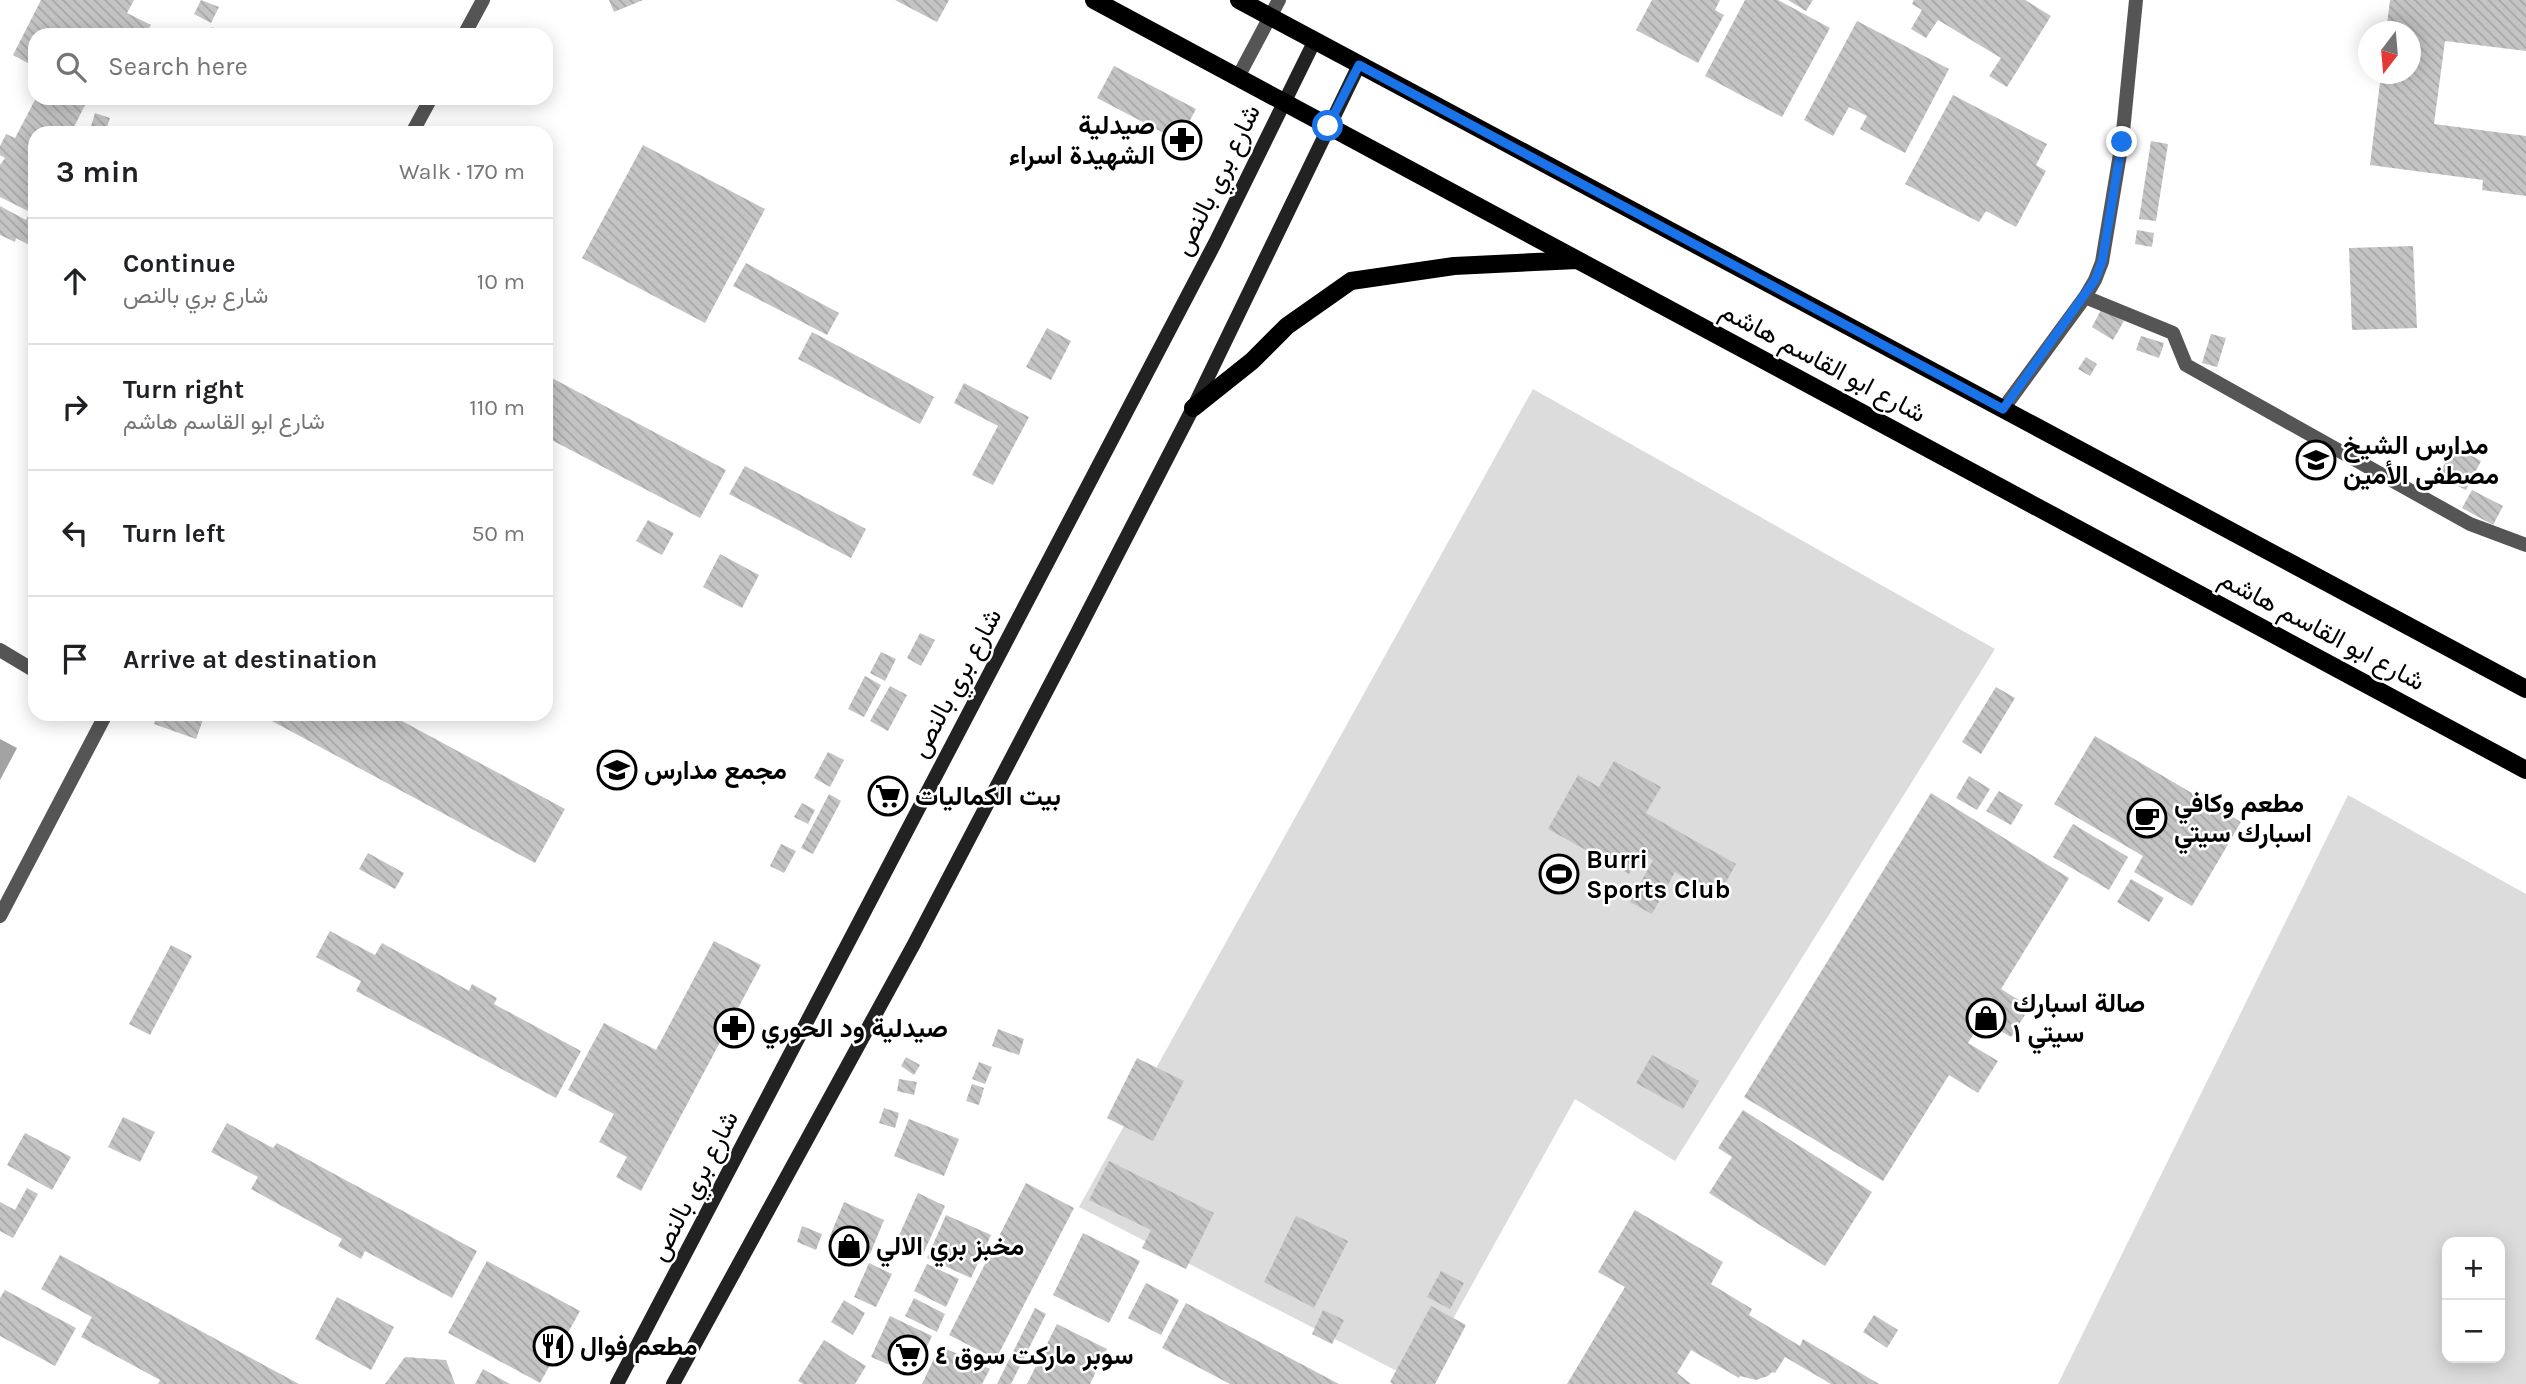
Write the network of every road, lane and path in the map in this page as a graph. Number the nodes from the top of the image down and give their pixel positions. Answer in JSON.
{"nodes":[{"id":1,"x":483,"y":0,"type":"edge"},
{"id":2,"x":1094,"y":0,"type":"edge"},
{"id":3,"x":1240,"y":0,"type":"edge"},
{"id":4,"x":1279,"y":0,"type":"edge"},
{"id":5,"x":2136,"y":0,"type":"edge"},
{"id":6,"x":1269,"y":16,"type":"junction"},
{"id":7,"x":468,"y":28,"type":"edge"},
{"id":8,"x":1315,"y":40,"type":"junction"},
{"id":9,"x":1359,"y":65,"type":"junction"},
{"id":10,"x":1238,"y":77,"type":"junction"},
{"id":11,"x":1283,"y":102,"type":"junction"},
{"id":12,"x":427,"y":105,"type":"edge"},
{"id":13,"x":416,"y":126,"type":"edge"},
{"id":14,"x":1328,"y":126,"type":"junction"},
{"id":15,"x":1578,"y":260,"type":"junction"},
{"id":16,"x":2085,"y":297,"type":"junction"},
{"id":17,"x":1193,"y":408,"type":"junction"},
{"id":18,"x":2003,"y":409,"type":"junction"},
{"id":19,"x":2526,"y":545,"type":"edge"},
{"id":20,"x":0,"y":650,"type":"edge"},
{"id":21,"x":28,"y":667,"type":"edge"},
{"id":22,"x":2526,"y":689,"type":"edge"},
{"id":23,"x":102,"y":721,"type":"edge"},
{"id":24,"x":2526,"y":770,"type":"edge"},
{"id":25,"x":0,"y":916,"type":"edge"},
{"id":26,"x":617,"y":1384,"type":"edge"},
{"id":27,"x":673,"y":1384,"type":"edge"}],
"edges":[{"from":1,"to":7,"type":"street"},
{"from":2,"to":10,"type":"main road","name":"شارع ابو القاسم هاشم"},
{"from":3,"to":6,"type":"main road","name":"شارع ابو القاسم هاشم"},
{"from":4,"to":6,"type":"street"},
{"from":5,"to":16,"type":"street"},
{"from":6,"to":8,"type":"main road","name":"شارع ابو القاسم هاشم"},
{"from":6,"to":10,"type":"street"},
{"from":8,"to":9,"type":"main road","name":"شارع ابو القاسم هاشم"},
{"from":8,"to":11,"type":"main road","name":"شارع بري بالنص"},
{"from":9,"to":14,"type":"main road"},
{"from":9,"to":18,"type":"main road","name":"شارع ابو القاسم هاشم"},
{"from":10,"to":11,"type":"main road","name":"شارع ابو القاسم هاشم"},
{"from":11,"to":14,"type":"main road","name":"شارع ابو القاسم هاشم"},
{"from":11,"to":26,"type":"main road","name":"شارع بري بالنص"},
{"from":12,"to":13,"type":"street"},
{"from":14,"to":15,"type":"main road","name":"شارع ابو القاسم هاشم"},
{"from":14,"to":17,"type":"main road"},
{"from":15,"to":17,"type":"main road"},
{"from":15,"to":24,"type":"main road","name":"شارع ابو القاسم هاشم"},
{"from":16,"to":18,"type":"street"},
{"from":16,"to":19,"type":"street"},
{"from":17,"to":27,"type":"main road"},
{"from":18,"to":22,"type":"main road","name":"شارع ابو القاسم هاشم"},
{"from":20,"to":21,"type":"street"},
{"from":23,"to":25,"type":"street"}]}
